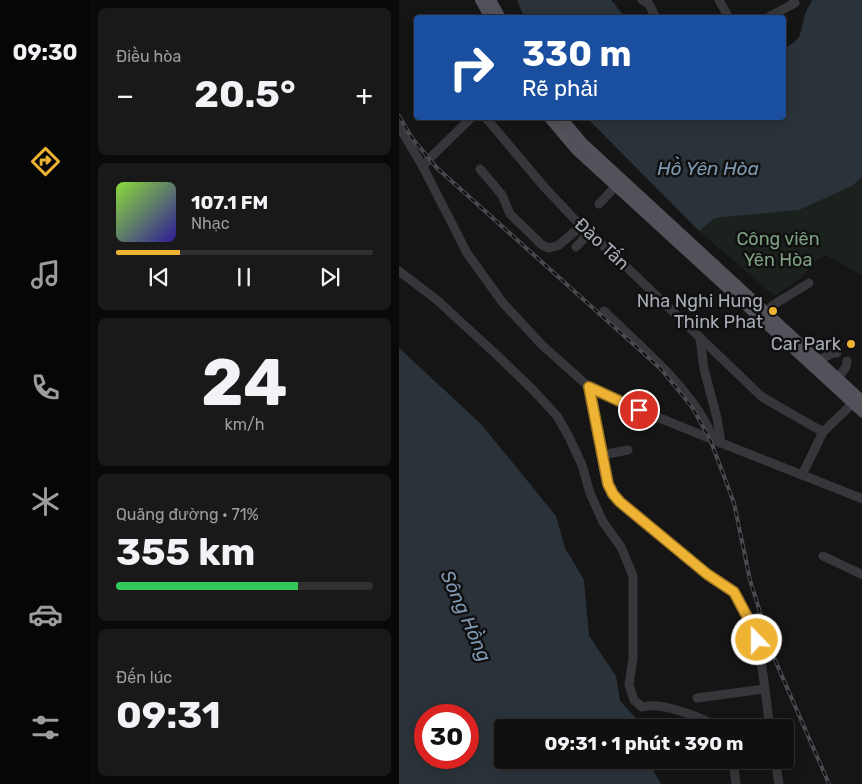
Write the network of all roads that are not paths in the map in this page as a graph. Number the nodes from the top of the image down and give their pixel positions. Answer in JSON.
{"nodes":[{"id":1,"x":481,"y":0,"type":"edge"},
{"id":2,"x":491,"y":0,"type":"edge"},
{"id":3,"x":642,"y":0,"type":"edge"},
{"id":4,"x":719,"y":0,"type":"edge"},
{"id":5,"x":793,"y":0,"type":"edge"},
{"id":6,"x":488,"y":15,"type":"edge"},
{"id":7,"x":499,"y":15,"type":"edge"},
{"id":8,"x":654,"y":15,"type":"edge"},
{"id":9,"x":727,"y":15,"type":"edge"},
{"id":10,"x":773,"y":15,"type":"edge"},
{"id":11,"x":469,"y":120,"type":"edge"},
{"id":12,"x":488,"y":120,"type":"edge"},
{"id":13,"x":551,"y":120,"type":"edge"},
{"id":14,"x":563,"y":120,"type":"edge"},
{"id":15,"x":399,"y":126,"type":"edge"},
{"id":16,"x":423,"y":167,"type":"junction"},
{"id":17,"x":480,"y":168,"type":"dead end"},
{"id":18,"x":615,"y":187,"type":"junction"},
{"id":19,"x":599,"y":204,"type":"dead end"},
{"id":20,"x":581,"y":226,"type":"junction"},
{"id":21,"x":589,"y":233,"type":"junction"},
{"id":22,"x":576,"y":247,"type":"dead end"},
{"id":23,"x":399,"y":271,"type":"edge"},
{"id":24,"x":809,"y":283,"type":"dead end"},
{"id":25,"x":604,"y":311,"type":"dead end"},
{"id":26,"x":764,"y":317,"type":"junction"},
{"id":27,"x":700,"y":339,"type":"junction"},
{"id":28,"x":837,"y":353,"type":"dead end"},
{"id":29,"x":818,"y":361,"type":"junction"},
{"id":30,"x":847,"y":362,"type":"dead end"},
{"id":31,"x":838,"y":378,"type":"junction"},
{"id":32,"x":589,"y":387,"type":"junction"},
{"id":33,"x":862,"y":401,"type":"edge"},
{"id":34,"x":852,"y":404,"type":"junction"},
{"id":35,"x":862,"y":413,"type":"edge"},
{"id":36,"x":823,"y":432,"type":"junction"},
{"id":37,"x":717,"y":442,"type":"junction"},
{"id":38,"x":628,"y":450,"type":"dead end"},
{"id":39,"x":602,"y":455,"type":"junction"},
{"id":40,"x":802,"y":476,"type":"junction"},
{"id":41,"x":862,"y":499,"type":"edge"},
{"id":42,"x":823,"y":556,"type":"dead end"},
{"id":43,"x":862,"y":575,"type":"edge"},
{"id":44,"x":764,"y":689,"type":"junction"},
{"id":45,"x":697,"y":698,"type":"dead end"},
{"id":46,"x":703,"y":719,"type":"edge"},
{"id":47,"x":769,"y":719,"type":"edge"},
{"id":48,"x":734,"y":769,"type":"edge"},
{"id":49,"x":776,"y":769,"type":"edge"},
{"id":50,"x":736,"y":784,"type":"edge"},
{"id":51,"x":779,"y":784,"type":"edge"}],
"edges":[{"from":1,"to":6,"type":"main road"},
{"from":2,"to":7,"type":"main road"},
{"from":3,"to":8,"type":"street"},
{"from":4,"to":9,"type":"street"},
{"from":5,"to":10,"type":"street"},
{"from":11,"to":16,"type":"street"},
{"from":12,"to":20,"type":"street","name":"Đào Tấn"},
{"from":13,"to":18,"type":"main road"},
{"from":14,"to":26,"type":"main road"},
{"from":15,"to":16,"type":"street"},
{"from":16,"to":32,"type":"street"},
{"from":17,"to":20,"type":"street"},
{"from":18,"to":19,"type":"street"},
{"from":18,"to":26,"type":"main road"},
{"from":20,"to":21,"type":"street","name":"Đào Tấn"},
{"from":21,"to":22,"type":"street"},
{"from":21,"to":27,"type":"street","name":"Đào Tấn"},
{"from":23,"to":46,"type":"street"},
{"from":24,"to":26,"type":"street"},
{"from":25,"to":37,"type":"street"},
{"from":26,"to":29,"type":"main road"},
{"from":26,"to":34,"type":"main road"},
{"from":27,"to":36,"type":"street","name":"Đào Tấn"},
{"from":27,"to":37,"type":"street"},
{"from":28,"to":29,"type":"street"},
{"from":29,"to":31,"type":"main road"},
{"from":30,"to":31,"type":"street"},
{"from":31,"to":33,"type":"main road"},
{"from":32,"to":37,"type":"street"},
{"from":32,"to":39,"type":"street"},
{"from":34,"to":35,"type":"main road"},
{"from":34,"to":36,"type":"street"},
{"from":36,"to":40,"type":"street"},
{"from":37,"to":40,"type":"street"},
{"from":38,"to":39,"type":"street"},
{"from":39,"to":44,"type":"street"},
{"from":40,"to":41,"type":"street"},
{"from":42,"to":43,"type":"street"},
{"from":44,"to":45,"type":"street"},
{"from":44,"to":47,"type":"street"},
{"from":48,"to":50,"type":"street"},
{"from":49,"to":51,"type":"street"}]}
